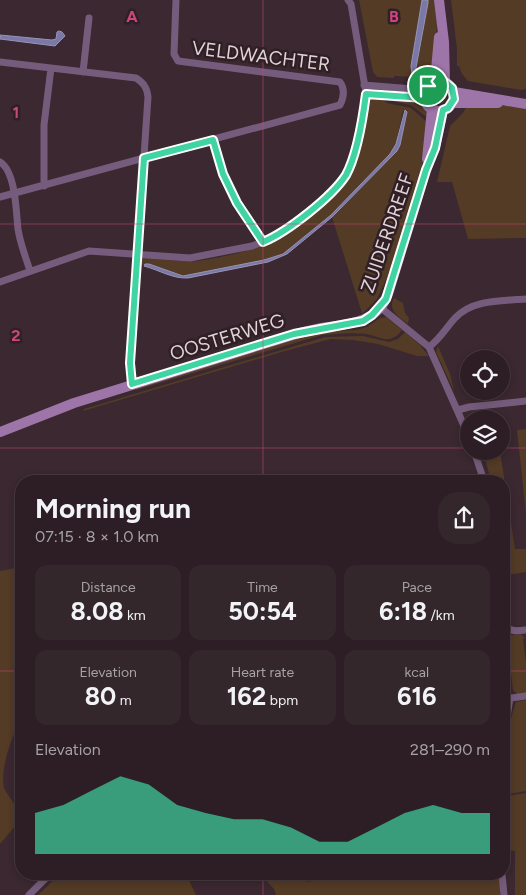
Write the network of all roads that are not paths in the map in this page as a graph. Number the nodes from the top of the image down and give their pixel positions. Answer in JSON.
{"nodes":[{"id":1,"x":176,"y":0,"type":"edge"},
{"id":2,"x":348,"y":0,"type":"edge"},
{"id":3,"x":439,"y":0,"type":"edge"},
{"id":4,"x":89,"y":18,"type":"dead end"},
{"id":5,"x":0,"y":62,"type":"edge"},
{"id":6,"x":51,"y":68,"type":"junction"},
{"id":7,"x":83,"y":72,"type":"junction"},
{"id":8,"x":440,"y":82,"type":"junction"},
{"id":9,"x":364,"y":85,"type":"junction"},
{"id":10,"x":454,"y":92,"type":"junction"},
{"id":11,"x":366,"y":94,"type":"junction"},
{"id":12,"x":425,"y":94,"type":"junction"},
{"id":13,"x":508,"y":102,"type":"junction"},
{"id":14,"x":452,"y":103,"type":"junction"},
{"id":15,"x":526,"y":104,"type":"edge"},
{"id":16,"x":437,"y":110,"type":"junction"},
{"id":17,"x":213,"y":140,"type":"junction"},
{"id":18,"x":144,"y":158,"type":"junction"},
{"id":19,"x":0,"y":162,"type":"edge"},
{"id":20,"x":44,"y":186,"type":"junction"},
{"id":21,"x":14,"y":193,"type":"junction"},
{"id":22,"x":0,"y":197,"type":"edge"},
{"id":23,"x":263,"y":242,"type":"junction"},
{"id":24,"x":138,"y":254,"type":"junction"},
{"id":25,"x":30,"y":271,"type":"junction"},
{"id":26,"x":0,"y":282,"type":"edge"},
{"id":27,"x":526,"y":299,"type":"edge"},
{"id":28,"x":380,"y":307,"type":"junction"},
{"id":29,"x":429,"y":348,"type":"junction"},
{"id":30,"x":132,"y":384,"type":"junction"},
{"id":31,"x":526,"y":401,"type":"edge"},
{"id":32,"x":458,"y":410,"type":"junction"},
{"id":33,"x":460,"y":415,"type":"edge"},
{"id":34,"x":0,"y":432,"type":"edge"},
{"id":35,"x":477,"y":460,"type":"edge"},
{"id":36,"x":482,"y":475,"type":"edge"},
{"id":37,"x":510,"y":629,"type":"edge"},
{"id":38,"x":526,"y":630,"type":"edge"},
{"id":39,"x":526,"y":696,"type":"edge"},
{"id":40,"x":510,"y":699,"type":"edge"},
{"id":41,"x":44,"y":880,"type":"edge"},
{"id":42,"x":503,"y":880,"type":"edge"},
{"id":43,"x":28,"y":895,"type":"edge"},
{"id":44,"x":504,"y":895,"type":"edge"}],
"edges":[{"from":1,"to":17,"type":"street","name":"VELDWACHTER"},
{"from":2,"to":9,"type":"street"},
{"from":3,"to":8,"type":"street"},
{"from":4,"to":7,"type":"street"},
{"from":5,"to":6,"type":"street"},
{"from":6,"to":7,"type":"street"},
{"from":6,"to":20,"type":"street"},
{"from":7,"to":18,"type":"street"},
{"from":8,"to":10,"type":"street"},
{"from":8,"to":12,"type":"street"},
{"from":9,"to":11,"type":"street"},
{"from":9,"to":12,"type":"street"},
{"from":10,"to":13,"type":"street"},
{"from":10,"to":14,"type":"street"},
{"from":11,"to":12,"type":"street"},
{"from":11,"to":23,"type":"street"},
{"from":12,"to":16,"type":"street"},
{"from":13,"to":14,"type":"street"},
{"from":13,"to":15,"type":"street"},
{"from":14,"to":16,"type":"street"},
{"from":16,"to":28,"type":"street","name":"ZUIDERDREEF"},
{"from":17,"to":18,"type":"street","name":"VELDWACHTER"},
{"from":17,"to":23,"type":"street"},
{"from":18,"to":20,"type":"street","name":"VELDWACHTER"},
{"from":18,"to":24,"type":"street"},
{"from":19,"to":21,"type":"street"},
{"from":20,"to":21,"type":"street","name":"VELDWACHTER"},
{"from":21,"to":22,"type":"street","name":"VELDWACHTER"},
{"from":21,"to":25,"type":"street"},
{"from":23,"to":24,"type":"street"},
{"from":24,"to":25,"type":"street"},
{"from":24,"to":30,"type":"street"},
{"from":25,"to":26,"type":"street"},
{"from":27,"to":29,"type":"street"},
{"from":28,"to":29,"type":"street"},
{"from":28,"to":30,"type":"street","name":"OOSTERWEG"},
{"from":29,"to":32,"type":"street"},
{"from":30,"to":34,"type":"street","name":"OOSTERWEG"},
{"from":31,"to":32,"type":"street"},
{"from":32,"to":33,"type":"street"},
{"from":35,"to":36,"type":"street"},
{"from":37,"to":38,"type":"street"},
{"from":39,"to":40,"type":"street"},
{"from":41,"to":43,"type":"street"},
{"from":42,"to":44,"type":"street"}]}
